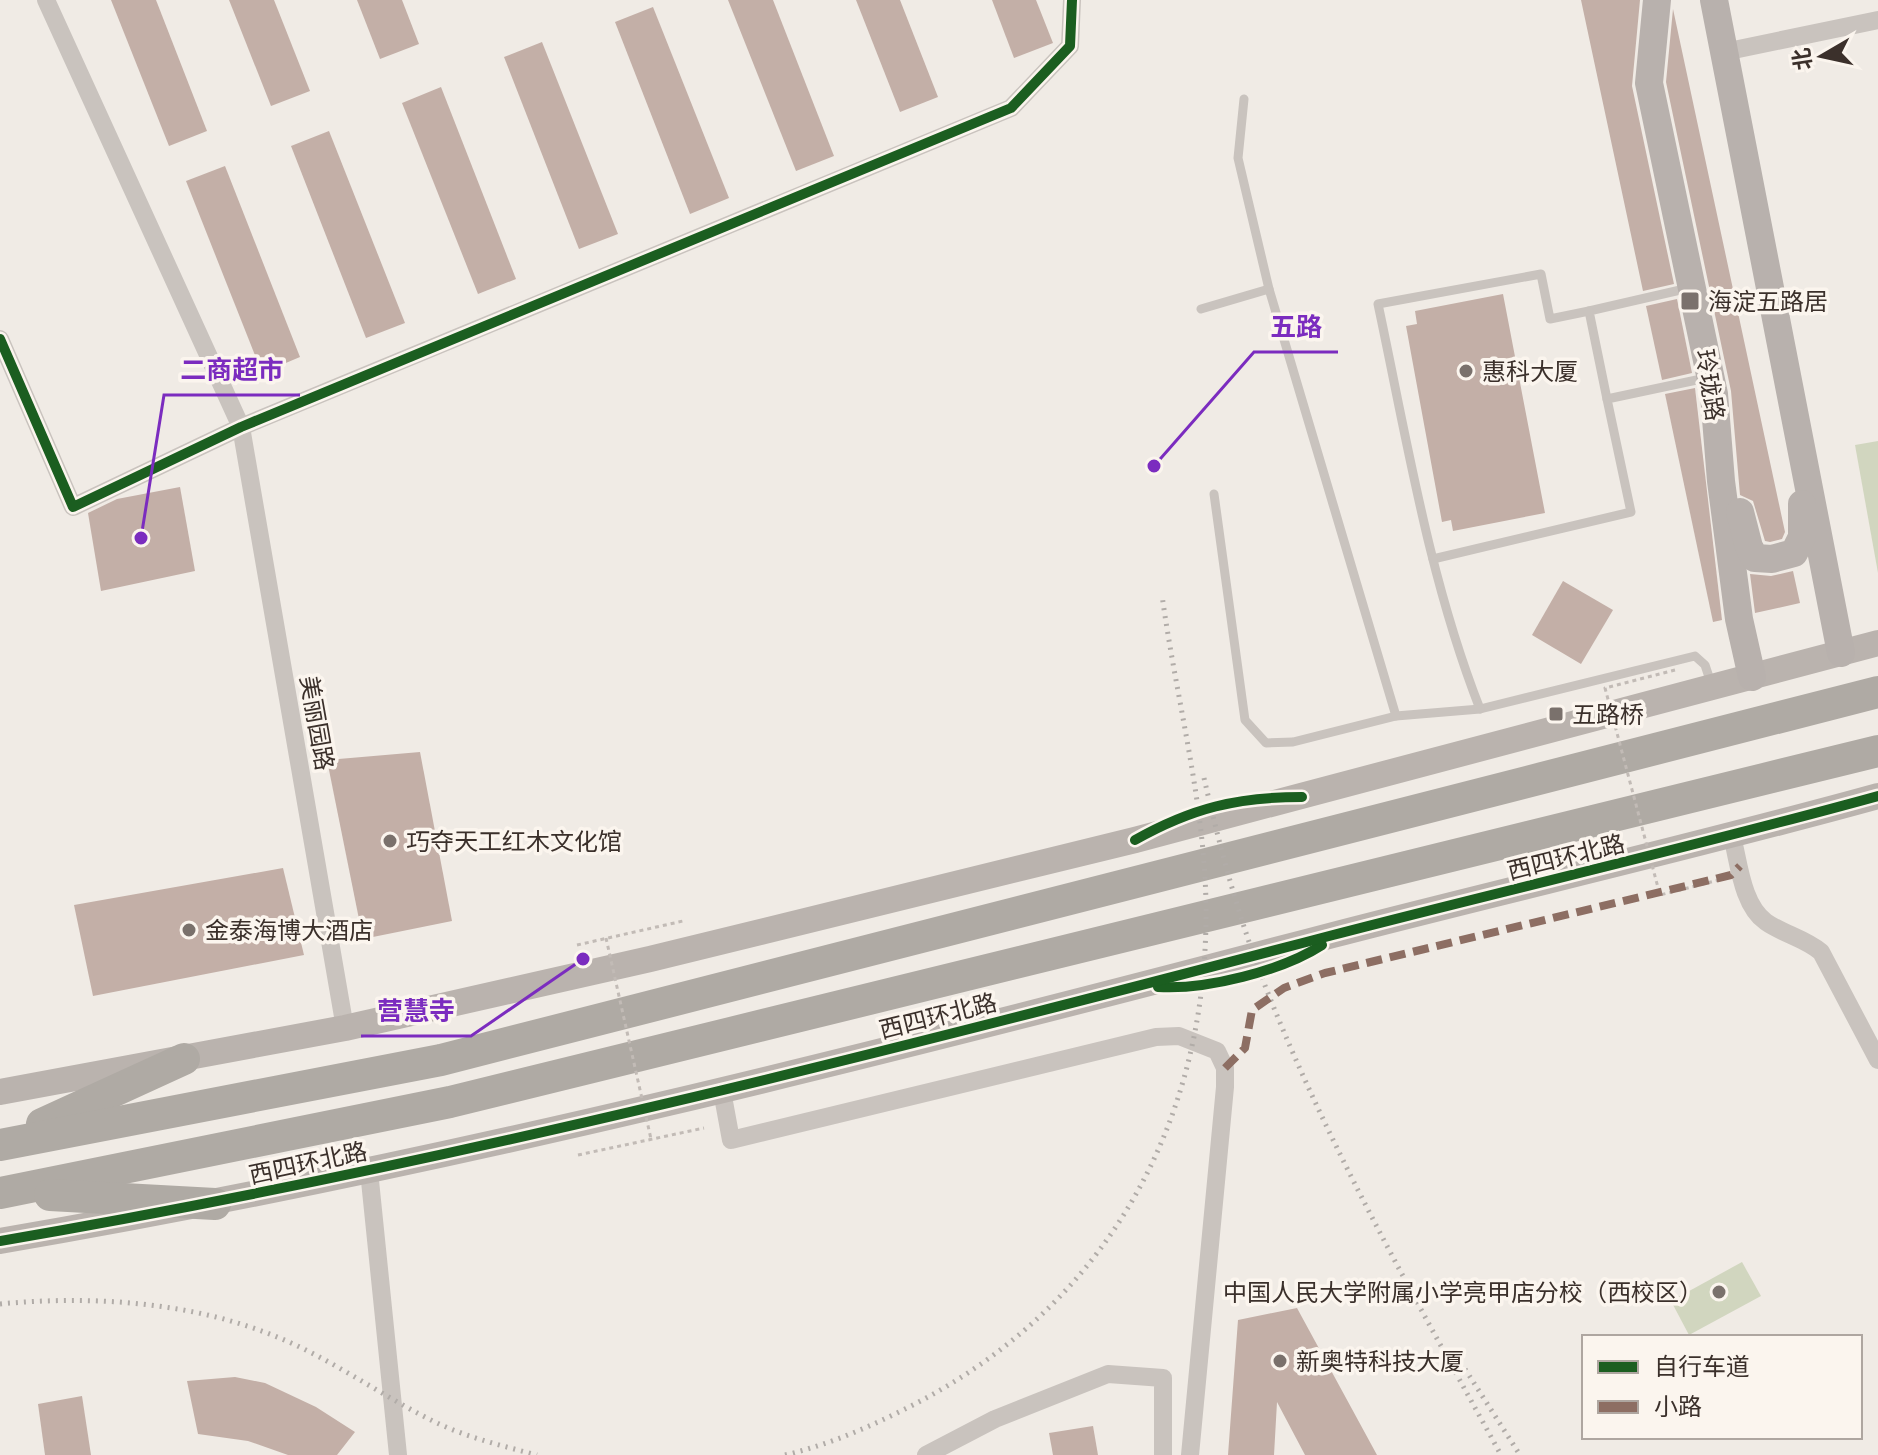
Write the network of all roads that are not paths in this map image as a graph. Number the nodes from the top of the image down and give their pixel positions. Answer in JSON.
{"nodes":[{"id":1,"x":46,"y":0,"type":"edge"},
{"id":2,"x":1072,"y":0,"type":"edge"},
{"id":3,"x":1657,"y":0,"type":"edge"},
{"id":4,"x":1714,"y":0,"type":"edge"},
{"id":5,"x":1878,"y":20,"type":"edge"},
{"id":6,"x":1724,"y":52,"type":"junction"},
{"id":7,"x":1244,"y":99,"type":"dead end"},
{"id":8,"x":1691,"y":287,"type":"junction"},
{"id":9,"x":1269,"y":289,"type":"junction"},
{"id":10,"x":1201,"y":309,"type":"dead end"},
{"id":11,"x":1589,"y":311,"type":"junction"},
{"id":12,"x":0,"y":339,"type":"edge"},
{"id":13,"x":1712,"y":386,"type":"junction"},
{"id":14,"x":1607,"y":399,"type":"junction"},
{"id":15,"x":241,"y":427,"type":"junction"},
{"id":16,"x":1803,"y":456,"type":"junction"},
{"id":17,"x":1214,"y":494,"type":"dead end"},
{"id":18,"x":1433,"y":559,"type":"junction"},
{"id":19,"x":1878,"y":643,"type":"edge"},
{"id":20,"x":1841,"y":653,"type":"junction"},
{"id":21,"x":1752,"y":677,"type":"junction"},
{"id":22,"x":1712,"y":687,"type":"junction"},
{"id":23,"x":1878,"y":692,"type":"edge"},
{"id":24,"x":1480,"y":709,"type":"junction"},
{"id":25,"x":1396,"y":716,"type":"junction"},
{"id":26,"x":1878,"y":751,"type":"edge"},
{"id":27,"x":1878,"y":796,"type":"edge"},
{"id":28,"x":1732,"y":836,"type":"junction"},
{"id":29,"x":345,"y":1028,"type":"junction"},
{"id":30,"x":184,"y":1059,"type":"junction"},
{"id":31,"x":1878,"y":1060,"type":"edge"},
{"id":32,"x":722,"y":1091,"type":"junction"},
{"id":33,"x":0,"y":1092,"type":"edge"},
{"id":34,"x":0,"y":1144,"type":"edge"},
{"id":35,"x":369,"y":1171,"type":"junction"},
{"id":36,"x":4,"y":1193,"type":"edge"},
{"id":37,"x":215,"y":1204,"type":"junction"},
{"id":38,"x":0,"y":1241,"type":"edge"},
{"id":39,"x":398,"y":1455,"type":"edge"},
{"id":40,"x":926,"y":1455,"type":"edge"},
{"id":41,"x":1163,"y":1455,"type":"edge"},
{"id":42,"x":1190,"y":1455,"type":"edge"}],
"edges":[{"from":1,"to":15,"type":"street","name":"美丽园路"},
{"from":2,"to":15,"type":"street"},
{"from":3,"to":8,"type":"main road","name":"玲珑路"},
{"from":4,"to":6,"type":"main road"},
{"from":5,"to":6,"type":"street"},
{"from":6,"to":16,"type":"main road"},
{"from":7,"to":9,"type":"lane"},
{"from":8,"to":11,"type":"lane"},
{"from":8,"to":13,"type":"main road","name":"玲珑路"},
{"from":9,"to":10,"type":"lane"},
{"from":9,"to":25,"type":"lane"},
{"from":11,"to":14,"type":"lane"},
{"from":11,"to":18,"type":"lane"},
{"from":12,"to":15,"type":"street"},
{"from":13,"to":14,"type":"lane"},
{"from":13,"to":16,"type":"main road"},
{"from":13,"to":21,"type":"main road","name":"玲珑路"},
{"from":14,"to":18,"type":"lane"},
{"from":15,"to":29,"type":"street","name":"美丽园路"},
{"from":16,"to":20,"type":"main road"},
{"from":17,"to":25,"type":"lane"},
{"from":18,"to":24,"type":"lane"},
{"from":19,"to":20,"type":"street"},
{"from":20,"to":21,"type":"street"},
{"from":21,"to":22,"type":"street"},
{"from":22,"to":24,"type":"lane"},
{"from":22,"to":29,"type":"street"},
{"from":23,"to":34,"type":"highway"},
{"from":24,"to":25,"type":"lane"},
{"from":26,"to":36,"type":"highway","name":"西四环北路"},
{"from":27,"to":28,"type":"street","name":"西四环北路"},
{"from":28,"to":31,"type":"street"},
{"from":28,"to":32,"type":"street","name":"西四环北路"},
{"from":29,"to":30,"type":"street"},
{"from":30,"to":33,"type":"street"},
{"from":30,"to":34,"type":"highway"},
{"from":32,"to":35,"type":"street","name":"西四环北路"},
{"from":32,"to":42,"type":"street"},
{"from":35,"to":37,"type":"street","name":"西四环北路"},
{"from":35,"to":39,"type":"street"},
{"from":36,"to":37,"type":"highway"},
{"from":37,"to":38,"type":"street","name":"西四环北路"},
{"from":40,"to":41,"type":"street"}]}
